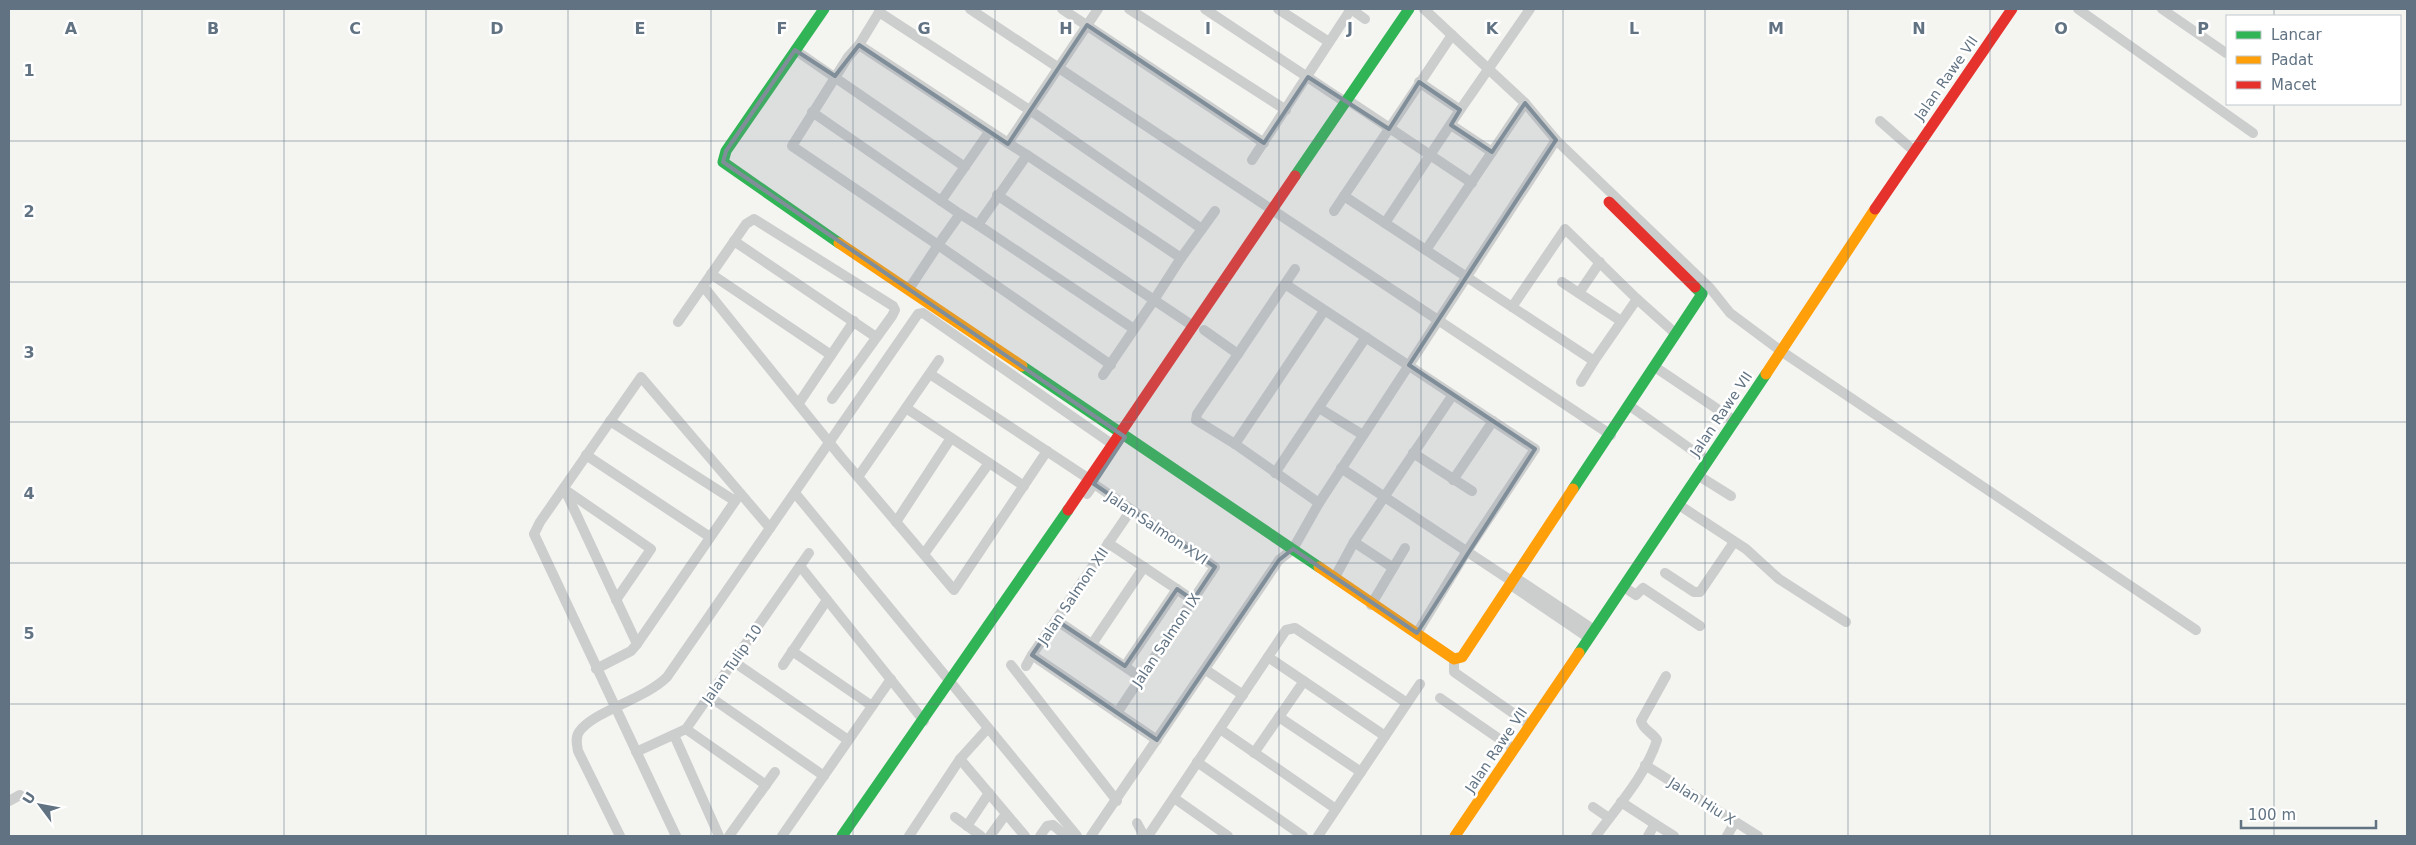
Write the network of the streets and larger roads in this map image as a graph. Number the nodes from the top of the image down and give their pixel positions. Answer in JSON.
{"nodes":[{"id":1,"x":824,"y":9,"type":"edge"},
{"id":2,"x":970,"y":9,"type":"edge"},
{"id":3,"x":1062,"y":9,"type":"edge"},
{"id":4,"x":1098,"y":9,"type":"edge"},
{"id":5,"x":1129,"y":9,"type":"edge"},
{"id":6,"x":1205,"y":9,"type":"edge"},
{"id":7,"x":1278,"y":9,"type":"edge"},
{"id":8,"x":1351,"y":9,"type":"edge"},
{"id":9,"x":1409,"y":9,"type":"edge"},
{"id":10,"x":1424,"y":9,"type":"edge"},
{"id":11,"x":1530,"y":9,"type":"edge"},
{"id":12,"x":2012,"y":9,"type":"edge"},
{"id":13,"x":2078,"y":9,"type":"edge"},
{"id":14,"x":2162,"y":9,"type":"edge"},
{"id":15,"x":880,"y":11,"type":"edge"},
{"id":16,"x":1365,"y":19,"type":"dead end"},
{"id":17,"x":1087,"y":25,"type":"junction"},
{"id":18,"x":1452,"y":35,"type":"junction"},
{"id":19,"x":1329,"y":42,"type":"junction"},
{"id":20,"x":859,"y":45,"type":"junction"},
{"id":21,"x":795,"y":50,"type":"junction"},
{"id":22,"x":2226,"y":53,"type":"edge"},
{"id":23,"x":1059,"y":68,"type":"junction"},
{"id":24,"x":1489,"y":69,"type":"junction"},
{"id":25,"x":835,"y":76,"type":"junction"},
{"id":26,"x":1308,"y":77,"type":"junction"},
{"id":27,"x":1419,"y":82,"type":"junction"},
{"id":28,"x":1345,"y":100,"type":"junction"},
{"id":29,"x":1524,"y":103,"type":"junction"},
{"id":30,"x":1286,"y":110,"type":"junction"},
{"id":31,"x":1460,"y":110,"type":"junction"},
{"id":32,"x":1030,"y":111,"type":"junction"},
{"id":33,"x":812,"y":112,"type":"junction"},
{"id":34,"x":1880,"y":121,"type":"dead end"},
{"id":35,"x":1451,"y":125,"type":"junction"},
{"id":36,"x":1389,"y":129,"type":"junction"},
{"id":37,"x":989,"y":132,"type":"junction"},
{"id":38,"x":2253,"y":133,"type":"dead end"},
{"id":39,"x":1556,"y":140,"type":"junction"},
{"id":40,"x":1008,"y":143,"type":"junction"},
{"id":41,"x":1264,"y":143,"type":"junction"},
{"id":42,"x":1914,"y":151,"type":"junction"},
{"id":43,"x":1492,"y":152,"type":"junction"},
{"id":44,"x":1027,"y":155,"type":"junction"},
{"id":45,"x":1430,"y":156,"type":"junction"},
{"id":46,"x":1252,"y":160,"type":"dead end"},
{"id":47,"x":965,"y":167,"type":"junction"},
{"id":48,"x":1472,"y":183,"type":"junction"},
{"id":49,"x":997,"y":195,"type":"junction"},
{"id":50,"x":1344,"y":196,"type":"junction"},
{"id":51,"x":941,"y":201,"type":"junction"},
{"id":52,"x":1609,"y":202,"type":"dead end"},
{"id":53,"x":1271,"y":209,"type":"junction"},
{"id":54,"x":1215,"y":211,"type":"dead end"},
{"id":55,"x":1334,"y":211,"type":"dead end"},
{"id":56,"x":960,"y":214,"type":"junction"},
{"id":57,"x":1385,"y":223,"type":"junction"},
{"id":58,"x":978,"y":225,"type":"junction"},
{"id":59,"x":1202,"y":229,"type":"junction"},
{"id":60,"x":734,"y":241,"type":"junction"},
{"id":61,"x":938,"y":245,"type":"junction"},
{"id":62,"x":1426,"y":250,"type":"junction"},
{"id":63,"x":1180,"y":258,"type":"junction"},
{"id":64,"x":1600,"y":262,"type":"junction"},
{"id":65,"x":1295,"y":269,"type":"dead end"},
{"id":66,"x":711,"y":274,"type":"junction"},
{"id":67,"x":1466,"y":278,"type":"junction"},
{"id":68,"x":1562,"y":282,"type":"dead end"},
{"id":69,"x":1285,"y":284,"type":"junction"},
{"id":70,"x":702,"y":286,"type":"junction"},
{"id":71,"x":908,"y":289,"type":"junction"},
{"id":72,"x":1579,"y":293,"type":"junction"},
{"id":73,"x":1637,"y":299,"type":"junction"},
{"id":74,"x":1154,"y":300,"type":"junction"},
{"id":75,"x":1512,"y":307,"type":"junction"},
{"id":76,"x":1324,"y":311,"type":"junction"},
{"id":77,"x":854,"y":321,"type":"junction"},
{"id":78,"x":1438,"y":321,"type":"junction"},
{"id":79,"x":1622,"y":321,"type":"junction"},
{"id":80,"x":678,"y":322,"type":"dead end"},
{"id":81,"x":1193,"y":326,"type":"junction"},
{"id":82,"x":1134,"y":330,"type":"junction"},
{"id":83,"x":1204,"y":330,"type":"dead end"},
{"id":84,"x":1676,"y":334,"type":"junction"},
{"id":85,"x":876,"y":337,"type":"junction"},
{"id":86,"x":1366,"y":337,"type":"junction"},
{"id":87,"x":1781,"y":352,"type":"junction"},
{"id":88,"x":1238,"y":354,"type":"junction"},
{"id":89,"x":831,"y":355,"type":"junction"},
{"id":90,"x":939,"y":360,"type":"dead end"},
{"id":91,"x":1594,"y":362,"type":"junction"},
{"id":92,"x":1111,"y":365,"type":"junction"},
{"id":93,"x":1409,"y":365,"type":"junction"},
{"id":94,"x":1654,"y":366,"type":"junction"},
{"id":95,"x":930,"y":374,"type":"junction"},
{"id":96,"x":1103,"y":375,"type":"dead end"},
{"id":97,"x":1581,"y":382,"type":"dead end"},
{"id":98,"x":1452,"y":396,"type":"junction"},
{"id":99,"x":832,"y":399,"type":"dead end"},
{"id":100,"x":799,"y":403,"type":"junction"},
{"id":101,"x":1630,"y":406,"type":"junction"},
{"id":102,"x":906,"y":408,"type":"junction"},
{"id":103,"x":1319,"y":408,"type":"junction"},
{"id":104,"x":610,"y":421,"type":"junction"},
{"id":105,"x":1493,"y":421,"type":"junction"},
{"id":106,"x":1735,"y":421,"type":"junction"},
{"id":107,"x":1123,"y":435,"type":"junction"},
{"id":108,"x":1363,"y":435,"type":"junction"},
{"id":109,"x":1611,"y":435,"type":"junction"},
{"id":110,"x":952,"y":438,"type":"junction"},
{"id":111,"x":830,"y":441,"type":"junction"},
{"id":112,"x":1112,"y":444,"type":"junction"},
{"id":113,"x":1235,"y":444,"type":"junction"},
{"id":114,"x":1047,"y":451,"type":"junction"},
{"id":115,"x":1413,"y":453,"type":"junction"},
{"id":116,"x":586,"y":455,"type":"junction"},
{"id":117,"x":1706,"y":460,"type":"junction"},
{"id":118,"x":989,"y":463,"type":"junction"},
{"id":119,"x":1341,"y":468,"type":"junction"},
{"id":120,"x":1275,"y":473,"type":"junction"},
{"id":121,"x":1699,"y":476,"type":"junction"},
{"id":122,"x":858,"y":477,"type":"junction"},
{"id":123,"x":1453,"y":480,"type":"junction"},
{"id":124,"x":1091,"y":482,"type":"junction"},
{"id":125,"x":1024,"y":486,"type":"junction"},
{"id":126,"x":564,"y":488,"type":"junction"},
{"id":127,"x":1472,"y":491,"type":"dead end"},
{"id":128,"x":795,"y":493,"type":"junction"},
{"id":129,"x":1732,"y":496,"type":"dead end"},
{"id":130,"x":738,"y":497,"type":"junction"},
{"id":131,"x":1384,"y":497,"type":"junction"},
{"id":132,"x":1319,"y":503,"type":"junction"},
{"id":133,"x":1679,"y":505,"type":"junction"},
{"id":134,"x":1130,"y":510,"type":"junction"},
{"id":135,"x":896,"y":522,"type":"junction"},
{"id":136,"x":770,"y":528,"type":"junction"},
{"id":137,"x":710,"y":538,"type":"junction"},
{"id":138,"x":1354,"y":542,"type":"junction"},
{"id":139,"x":1734,"y":542,"type":"junction"},
{"id":140,"x":1108,"y":543,"type":"junction"},
{"id":141,"x":1405,"y":548,"type":"dead end"},
{"id":142,"x":1293,"y":549,"type":"junction"},
{"id":143,"x":1467,"y":552,"type":"junction"},
{"id":144,"x":809,"y":553,"type":"dead end"},
{"id":145,"x":924,"y":554,"type":"junction"},
{"id":146,"x":800,"y":566,"type":"junction"},
{"id":147,"x":1144,"y":567,"type":"junction"},
{"id":148,"x":1215,"y":567,"type":"joint"},
{"id":149,"x":1392,"y":568,"type":"junction"},
{"id":150,"x":1665,"y":573,"type":"dead end"},
{"id":151,"x":1335,"y":578,"type":"junction"},
{"id":152,"x":1513,"y":582,"type":"junction"},
{"id":153,"x":1624,"y":587,"type":"junction"},
{"id":154,"x":1177,"y":589,"type":"junction"},
{"id":155,"x":616,"y":600,"type":"junction"},
{"id":156,"x":827,"y":600,"type":"junction"},
{"id":157,"x":1193,"y":600,"type":"junction"},
{"id":158,"x":1372,"y":605,"type":"junction"},
{"id":159,"x":1056,"y":620,"type":"junction"},
{"id":160,"x":1846,"y":622,"type":"dead end"},
{"id":161,"x":1700,"y":626,"type":"dead end"},
{"id":162,"x":2196,"y":630,"type":"dead end"},
{"id":163,"x":1417,"y":633,"type":"junction"},
{"id":164,"x":1592,"y":634,"type":"junction"},
{"id":165,"x":637,"y":644,"type":"junction"},
{"id":166,"x":1092,"y":644,"type":"junction"},
{"id":167,"x":792,"y":651,"type":"junction"},
{"id":168,"x":1032,"y":656,"type":"junction"},
{"id":169,"x":1268,"y":657,"type":"junction"},
{"id":170,"x":1454,"y":659,"type":"junction"},
{"id":171,"x":734,"y":662,"type":"junction"},
{"id":172,"x":783,"y":664,"type":"dead end"},
{"id":173,"x":1011,"y":665,"type":"dead end"},
{"id":174,"x":1026,"y":666,"type":"dead end"},
{"id":175,"x":1125,"y":666,"type":"junction"},
{"id":176,"x":596,"y":669,"type":"junction"},
{"id":177,"x":1206,"y":670,"type":"junction"},
{"id":178,"x":1666,"y":676,"type":"dead end"},
{"id":179,"x":1140,"y":677,"type":"junction"},
{"id":180,"x":891,"y":679,"type":"junction"},
{"id":181,"x":1304,"y":681,"type":"junction"},
{"id":182,"x":951,"y":684,"type":"junction"},
{"id":183,"x":1420,"y":684,"type":"dead end"},
{"id":184,"x":1243,"y":695,"type":"junction"},
{"id":185,"x":710,"y":697,"type":"junction"},
{"id":186,"x":1440,"y":698,"type":"dead end"},
{"id":187,"x":1407,"y":703,"type":"junction"},
{"id":188,"x":872,"y":706,"type":"junction"},
{"id":189,"x":615,"y":709,"type":"junction"},
{"id":190,"x":1117,"y":712,"type":"junction"},
{"id":191,"x":1279,"y":716,"type":"junction"},
{"id":192,"x":924,"y":721,"type":"junction"},
{"id":193,"x":1530,"y":725,"type":"junction"},
{"id":194,"x":988,"y":728,"type":"junction"},
{"id":195,"x":686,"y":729,"type":"junction"},
{"id":196,"x":1220,"y":729,"type":"junction"},
{"id":197,"x":674,"y":735,"type":"junction"},
{"id":198,"x":1385,"y":736,"type":"junction"},
{"id":199,"x":848,"y":740,"type":"junction"},
{"id":200,"x":1157,"y":740,"type":"junction"},
{"id":201,"x":1514,"y":749,"type":"junction"},
{"id":202,"x":636,"y":752,"type":"junction"},
{"id":203,"x":1254,"y":753,"type":"junction"},
{"id":204,"x":960,"y":759,"type":"junction"},
{"id":205,"x":1198,"y":762,"type":"junction"},
{"id":206,"x":1646,"y":765,"type":"junction"},
{"id":207,"x":775,"y":772,"type":"dead end"},
{"id":208,"x":1361,"y":772,"type":"junction"},
{"id":209,"x":824,"y":776,"type":"junction"},
{"id":210,"x":766,"y":785,"type":"junction"},
{"id":211,"x":989,"y":793,"type":"junction"},
{"id":212,"x":20,"y":795,"type":"dead end"},
{"id":213,"x":1174,"y":798,"type":"junction"},
{"id":214,"x":9,"y":801,"type":"edge"},
{"id":215,"x":1117,"y":801,"type":"junction"},
{"id":216,"x":1621,"y":802,"type":"junction"},
{"id":217,"x":1593,"y":807,"type":"dead end"},
{"id":218,"x":1336,"y":809,"type":"junction"},
{"id":219,"x":1006,"y":814,"type":"junction"},
{"id":220,"x":955,"y":817,"type":"dead end"},
{"id":221,"x":1609,"y":818,"type":"junction"},
{"id":222,"x":1735,"y":822,"type":"junction"},
{"id":223,"x":1137,"y":823,"type":"dead end"},
{"id":224,"x":1655,"y":824,"type":"junction"},
{"id":225,"x":967,"y":826,"type":"junction"},
{"id":226,"x":620,"y":836,"type":"edge"},
{"id":227,"x":676,"y":836,"type":"edge"},
{"id":228,"x":719,"y":836,"type":"edge"},
{"id":229,"x":729,"y":836,"type":"edge"},
{"id":230,"x":782,"y":836,"type":"edge"},
{"id":231,"x":842,"y":836,"type":"edge"},
{"id":232,"x":909,"y":836,"type":"edge"},
{"id":233,"x":980,"y":836,"type":"edge"},
{"id":234,"x":990,"y":836,"type":"edge"},
{"id":235,"x":1025,"y":836,"type":"edge"},
{"id":236,"x":1040,"y":836,"type":"edge"},
{"id":237,"x":1066,"y":836,"type":"edge"},
{"id":238,"x":1078,"y":836,"type":"edge"},
{"id":239,"x":1092,"y":836,"type":"edge"},
{"id":240,"x":1146,"y":836,"type":"edge"},
{"id":241,"x":1228,"y":836,"type":"edge"},
{"id":242,"x":1303,"y":836,"type":"edge"},
{"id":243,"x":1318,"y":836,"type":"edge"},
{"id":244,"x":1455,"y":836,"type":"edge"},
{"id":245,"x":1596,"y":836,"type":"edge"},
{"id":246,"x":1648,"y":836,"type":"edge"},
{"id":247,"x":1674,"y":836,"type":"edge"},
{"id":248,"x":1727,"y":836,"type":"edge"},
{"id":249,"x":1758,"y":836,"type":"edge"}],
"edges":[{"from":1,"to":21,"type":"street"},
{"from":2,"to":23,"type":"street"},
{"from":3,"to":17,"type":"street"},
{"from":4,"to":17,"type":"street"},
{"from":5,"to":30,"type":"street"},
{"from":6,"to":26,"type":"street"},
{"from":7,"to":19,"type":"street"},
{"from":8,"to":16,"type":"street"},
{"from":8,"to":19,"type":"street"},
{"from":9,"to":28,"type":"street"},
{"from":10,"to":18,"type":"street"},
{"from":11,"to":24,"type":"street"},
{"from":12,"to":42,"type":"street","name":"Jalan Rawe VII"},
{"from":13,"to":38,"type":"street"},
{"from":14,"to":22,"type":"street"},
{"from":15,"to":20,"type":"street"},
{"from":15,"to":32,"type":"street"},
{"from":17,"to":23,"type":"street"},
{"from":17,"to":41,"type":"street"},
{"from":18,"to":24,"type":"street"},
{"from":18,"to":27,"type":"street"},
{"from":19,"to":26,"type":"street"},
{"from":20,"to":25,"type":"street"},
{"from":20,"to":37,"type":"street"},
{"from":21,"to":25,"type":"street"},
{"from":21,"to":71,"type":"street"},
{"from":23,"to":32,"type":"street"},
{"from":23,"to":53,"type":"street"},
{"from":24,"to":29,"type":"street"},
{"from":24,"to":31,"type":"street"},
{"from":25,"to":33,"type":"street"},
{"from":25,"to":47,"type":"street"},
{"from":26,"to":28,"type":"street"},
{"from":26,"to":30,"type":"street"},
{"from":27,"to":31,"type":"street"},
{"from":27,"to":36,"type":"street"},
{"from":28,"to":36,"type":"street"},
{"from":28,"to":53,"type":"street"},
{"from":29,"to":39,"type":"street"},
{"from":29,"to":43,"type":"street"},
{"from":30,"to":41,"type":"street"},
{"from":31,"to":35,"type":"street"},
{"from":32,"to":40,"type":"street"},
{"from":32,"to":59,"type":"street"},
{"from":33,"to":51,"type":"street"},
{"from":33,"to":61,"type":"street"},
{"from":34,"to":42,"type":"street"},
{"from":35,"to":43,"type":"street"},
{"from":35,"to":45,"type":"street"},
{"from":36,"to":45,"type":"street"},
{"from":36,"to":50,"type":"street"},
{"from":37,"to":40,"type":"street"},
{"from":37,"to":47,"type":"street"},
{"from":39,"to":67,"type":"street"},
{"from":39,"to":87,"type":"street"},
{"from":40,"to":44,"type":"street"},
{"from":41,"to":46,"type":"street"},
{"from":42,"to":87,"type":"street","name":"Jalan Rawe VII"},
{"from":43,"to":48,"type":"street"},
{"from":44,"to":49,"type":"street"},
{"from":44,"to":63,"type":"street"},
{"from":45,"to":48,"type":"street"},
{"from":45,"to":57,"type":"street"},
{"from":47,"to":51,"type":"street"},
{"from":48,"to":62,"type":"street"},
{"from":49,"to":58,"type":"street"},
{"from":49,"to":74,"type":"street"},
{"from":50,"to":55,"type":"street"},
{"from":50,"to":57,"type":"street"},
{"from":51,"to":56,"type":"street"},
{"from":52,"to":84,"type":"street"},
{"from":53,"to":78,"type":"street"},
{"from":53,"to":81,"type":"street"},
{"from":54,"to":59,"type":"street"},
{"from":56,"to":58,"type":"street"},
{"from":56,"to":61,"type":"street"},
{"from":57,"to":62,"type":"street"},
{"from":58,"to":82,"type":"street"},
{"from":59,"to":63,"type":"street"},
{"from":60,"to":66,"type":"street"},
{"from":60,"to":77,"type":"street"},
{"from":60,"to":85,"type":"street"},
{"from":61,"to":71,"type":"street"},
{"from":61,"to":92,"type":"street"},
{"from":62,"to":67,"type":"street"},
{"from":63,"to":74,"type":"street"},
{"from":64,"to":72,"type":"street"},
{"from":64,"to":73,"type":"street"},
{"from":64,"to":75,"type":"street"},
{"from":65,"to":69,"type":"street"},
{"from":66,"to":70,"type":"street"},
{"from":66,"to":89,"type":"street"},
{"from":67,"to":75,"type":"street"},
{"from":67,"to":78,"type":"street"},
{"from":68,"to":72,"type":"street"},
{"from":69,"to":76,"type":"street"},
{"from":69,"to":88,"type":"street"},
{"from":70,"to":80,"type":"street"},
{"from":70,"to":100,"type":"street"},
{"from":71,"to":107,"type":"street"},
{"from":72,"to":79,"type":"street"},
{"from":73,"to":79,"type":"street"},
{"from":73,"to":84,"type":"street"},
{"from":74,"to":81,"type":"street"},
{"from":74,"to":82,"type":"street"},
{"from":75,"to":91,"type":"street"},
{"from":76,"to":86,"type":"street"},
{"from":76,"to":113,"type":"street"},
{"from":77,"to":85,"type":"street"},
{"from":77,"to":89,"type":"street"},
{"from":78,"to":93,"type":"street"},
{"from":78,"to":109,"type":"street"},
{"from":79,"to":91,"type":"street"},
{"from":81,"to":107,"type":"street"},
{"from":82,"to":92,"type":"street"},
{"from":83,"to":88,"type":"street"},
{"from":84,"to":94,"type":"street"},
{"from":85,"to":99,"type":"street"},
{"from":86,"to":93,"type":"street"},
{"from":86,"to":103,"type":"street"},
{"from":87,"to":106,"type":"street","name":"Jalan Rawe VII"},
{"from":87,"to":162,"type":"street"},
{"from":88,"to":113,"type":"street"},
{"from":89,"to":100,"type":"street"},
{"from":90,"to":95,"type":"street"},
{"from":91,"to":97,"type":"street"},
{"from":92,"to":96,"type":"street"},
{"from":93,"to":98,"type":"street"},
{"from":93,"to":108,"type":"street"},
{"from":94,"to":101,"type":"street"},
{"from":94,"to":106,"type":"street"},
{"from":95,"to":102,"type":"street"},
{"from":95,"to":114,"type":"street","name":"Jalan Salmon XVI"},
{"from":98,"to":105,"type":"street"},
{"from":98,"to":115,"type":"street"},
{"from":100,"to":111,"type":"street"},
{"from":101,"to":109,"type":"street"},
{"from":101,"to":117,"type":"street"},
{"from":102,"to":110,"type":"street"},
{"from":102,"to":122,"type":"street"},
{"from":103,"to":108,"type":"street"},
{"from":103,"to":120,"type":"street"},
{"from":104,"to":116,"type":"street"},
{"from":104,"to":130,"type":"street"},
{"from":104,"to":130,"type":"street"},
{"from":105,"to":123,"type":"street"},
{"from":105,"to":143,"type":"street"},
{"from":106,"to":117,"type":"street","name":"Jalan Rawe VII"},
{"from":107,"to":112,"type":"street"},
{"from":107,"to":124,"type":"street"},
{"from":107,"to":142,"type":"street"},
{"from":108,"to":119,"type":"street"},
{"from":109,"to":152,"type":"street"},
{"from":110,"to":118,"type":"street"},
{"from":110,"to":135,"type":"street"},
{"from":111,"to":112,"type":"street"},
{"from":111,"to":122,"type":"street"},
{"from":111,"to":128,"type":"street"},
{"from":112,"to":124,"type":"street"},
{"from":113,"to":120,"type":"street"},
{"from":114,"to":124,"type":"street","name":"Jalan Salmon XVI"},
{"from":114,"to":125,"type":"street"},
{"from":115,"to":123,"type":"street"},
{"from":115,"to":131,"type":"street"},
{"from":116,"to":126,"type":"street"},
{"from":116,"to":137,"type":"street"},
{"from":117,"to":121,"type":"street","name":"Jalan Rawe VII"},
{"from":118,"to":125,"type":"street"},
{"from":118,"to":145,"type":"street"},
{"from":119,"to":131,"type":"street"},
{"from":119,"to":132,"type":"street"},
{"from":120,"to":132,"type":"street"},
{"from":121,"to":129,"type":"street"},
{"from":121,"to":133,"type":"street","name":"Jalan Rawe VII"},
{"from":122,"to":135,"type":"street"},
{"from":123,"to":127,"type":"street"},
{"from":124,"to":134,"type":"street","name":"Jalan Salmon XVI"},
{"from":124,"to":182,"type":"street"},
{"from":125,"to":145,"type":"street"},
{"from":126,"to":155,"type":"street"},
{"from":126,"to":155,"type":"street"},
{"from":126,"to":176,"type":"street"},
{"from":128,"to":136,"type":"street"},
{"from":128,"to":182,"type":"street"},
{"from":130,"to":136,"type":"street"},
{"from":130,"to":137,"type":"street"},
{"from":131,"to":138,"type":"street"},
{"from":131,"to":143,"type":"street"},
{"from":132,"to":142,"type":"street"},
{"from":133,"to":139,"type":"street"},
{"from":133,"to":153,"type":"street","name":"Jalan Rawe VII"},
{"from":134,"to":140,"type":"street","name":"Jalan Salmon XII"},
{"from":134,"to":148,"type":"street","name":"Jalan Salmon XVI"},
{"from":135,"to":145,"type":"street"},
{"from":136,"to":189,"type":"street"},
{"from":137,"to":165,"type":"street"},
{"from":138,"to":149,"type":"street"},
{"from":138,"to":151,"type":"street"},
{"from":139,"to":150,"type":"street"},
{"from":139,"to":160,"type":"street"},
{"from":140,"to":147,"type":"street"},
{"from":140,"to":159,"type":"street","name":"Jalan Salmon XII"},
{"from":141,"to":149,"type":"street"},
{"from":142,"to":151,"type":"street"},
{"from":142,"to":177,"type":"street"},
{"from":143,"to":152,"type":"street"},
{"from":143,"to":163,"type":"street"},
{"from":144,"to":146,"type":"street","name":"Jalan Tulip 10"},
{"from":146,"to":156,"type":"street"},
{"from":146,"to":171,"type":"street","name":"Jalan Tulip 10"},
{"from":147,"to":154,"type":"street"},
{"from":147,"to":166,"type":"street"},
{"from":148,"to":157,"type":"street","name":"Jalan Salmon IX"},
{"from":149,"to":158,"type":"street"},
{"from":151,"to":158,"type":"street"},
{"from":152,"to":164,"type":"street"},
{"from":152,"to":170,"type":"street"},
{"from":153,"to":161,"type":"street"},
{"from":153,"to":164,"type":"street","name":"Jalan Rawe VII"},
{"from":154,"to":157,"type":"street"},
{"from":154,"to":175,"type":"street"},
{"from":155,"to":165,"type":"street"},
{"from":156,"to":167,"type":"street"},
{"from":156,"to":180,"type":"street"},
{"from":157,"to":179,"type":"street","name":"Jalan Salmon IX"},
{"from":158,"to":163,"type":"street"},
{"from":159,"to":166,"type":"street"},
{"from":159,"to":168,"type":"street","name":"Jalan Salmon XII"},
{"from":163,"to":170,"type":"street"},
{"from":164,"to":193,"type":"street","name":"Jalan Rawe VII"},
{"from":165,"to":176,"type":"street"},
{"from":166,"to":175,"type":"street"},
{"from":167,"to":172,"type":"street"},
{"from":167,"to":188,"type":"street"},
{"from":168,"to":174,"type":"street"},
{"from":168,"to":190,"type":"street","name":"Jalan Salmon XII"},
{"from":169,"to":181,"type":"street"},
{"from":169,"to":184,"type":"street"},
{"from":169,"to":187,"type":"street"},
{"from":170,"to":193,"type":"street"},
{"from":171,"to":185,"type":"street","name":"Jalan Tulip 10"},
{"from":171,"to":199,"type":"street"},
{"from":173,"to":215,"type":"street"},
{"from":175,"to":179,"type":"street"},
{"from":176,"to":189,"type":"street"},
{"from":177,"to":184,"type":"street"},
{"from":177,"to":200,"type":"street"},
{"from":178,"to":206,"type":"street"},
{"from":179,"to":190,"type":"street","name":"Jalan Salmon IX"},
{"from":180,"to":188,"type":"street"},
{"from":180,"to":192,"type":"street"},
{"from":181,"to":191,"type":"street"},
{"from":181,"to":198,"type":"street"},
{"from":182,"to":192,"type":"street"},
{"from":182,"to":194,"type":"street"},
{"from":183,"to":187,"type":"street"},
{"from":184,"to":196,"type":"street"},
{"from":185,"to":195,"type":"street","name":"Jalan Tulip 10"},
{"from":185,"to":209,"type":"street"},
{"from":186,"to":201,"type":"street"},
{"from":187,"to":198,"type":"street"},
{"from":188,"to":199,"type":"street"},
{"from":189,"to":202,"type":"street"},
{"from":189,"to":226,"type":"street"},
{"from":190,"to":200,"type":"street","name":"Jalan Salmon XII"},
{"from":191,"to":203,"type":"street"},
{"from":191,"to":208,"type":"street"},
{"from":192,"to":231,"type":"street"},
{"from":193,"to":201,"type":"street","name":"Jalan Rawe VII"},
{"from":194,"to":204,"type":"street"},
{"from":194,"to":238,"type":"street"},
{"from":195,"to":197,"type":"street","name":"Jalan Tulip 10"},
{"from":195,"to":210,"type":"street"},
{"from":196,"to":203,"type":"street"},
{"from":196,"to":205,"type":"street"},
{"from":197,"to":202,"type":"street","name":"Jalan Tulip 10"},
{"from":197,"to":228,"type":"street"},
{"from":198,"to":208,"type":"street"},
{"from":199,"to":209,"type":"street"},
{"from":200,"to":215,"type":"street"},
{"from":201,"to":244,"type":"street","name":"Jalan Rawe VII"},
{"from":202,"to":227,"type":"street"},
{"from":203,"to":218,"type":"street"},
{"from":204,"to":211,"type":"street"},
{"from":204,"to":232,"type":"street"},
{"from":205,"to":213,"type":"street"},
{"from":205,"to":242,"type":"street"},
{"from":206,"to":216,"type":"street"},
{"from":206,"to":222,"type":"street","name":"Jalan Hiu X"},
{"from":207,"to":210,"type":"street"},
{"from":208,"to":218,"type":"street"},
{"from":209,"to":230,"type":"street"},
{"from":210,"to":229,"type":"street"},
{"from":211,"to":219,"type":"street"},
{"from":211,"to":225,"type":"street"},
{"from":212,"to":214,"type":"street"},
{"from":213,"to":240,"type":"street"},
{"from":213,"to":241,"type":"street"},
{"from":215,"to":239,"type":"street"},
{"from":216,"to":221,"type":"street"},
{"from":216,"to":224,"type":"street"},
{"from":217,"to":221,"type":"street"},
{"from":218,"to":243,"type":"street"},
{"from":219,"to":234,"type":"street"},
{"from":219,"to":235,"type":"street"},
{"from":220,"to":225,"type":"street"},
{"from":221,"to":245,"type":"street"},
{"from":222,"to":248,"type":"street"},
{"from":222,"to":249,"type":"street","name":"Jalan Hiu X"},
{"from":223,"to":240,"type":"street"},
{"from":224,"to":246,"type":"street"},
{"from":224,"to":247,"type":"street"},
{"from":225,"to":233,"type":"street"},
{"from":236,"to":237,"type":"street"}]}
